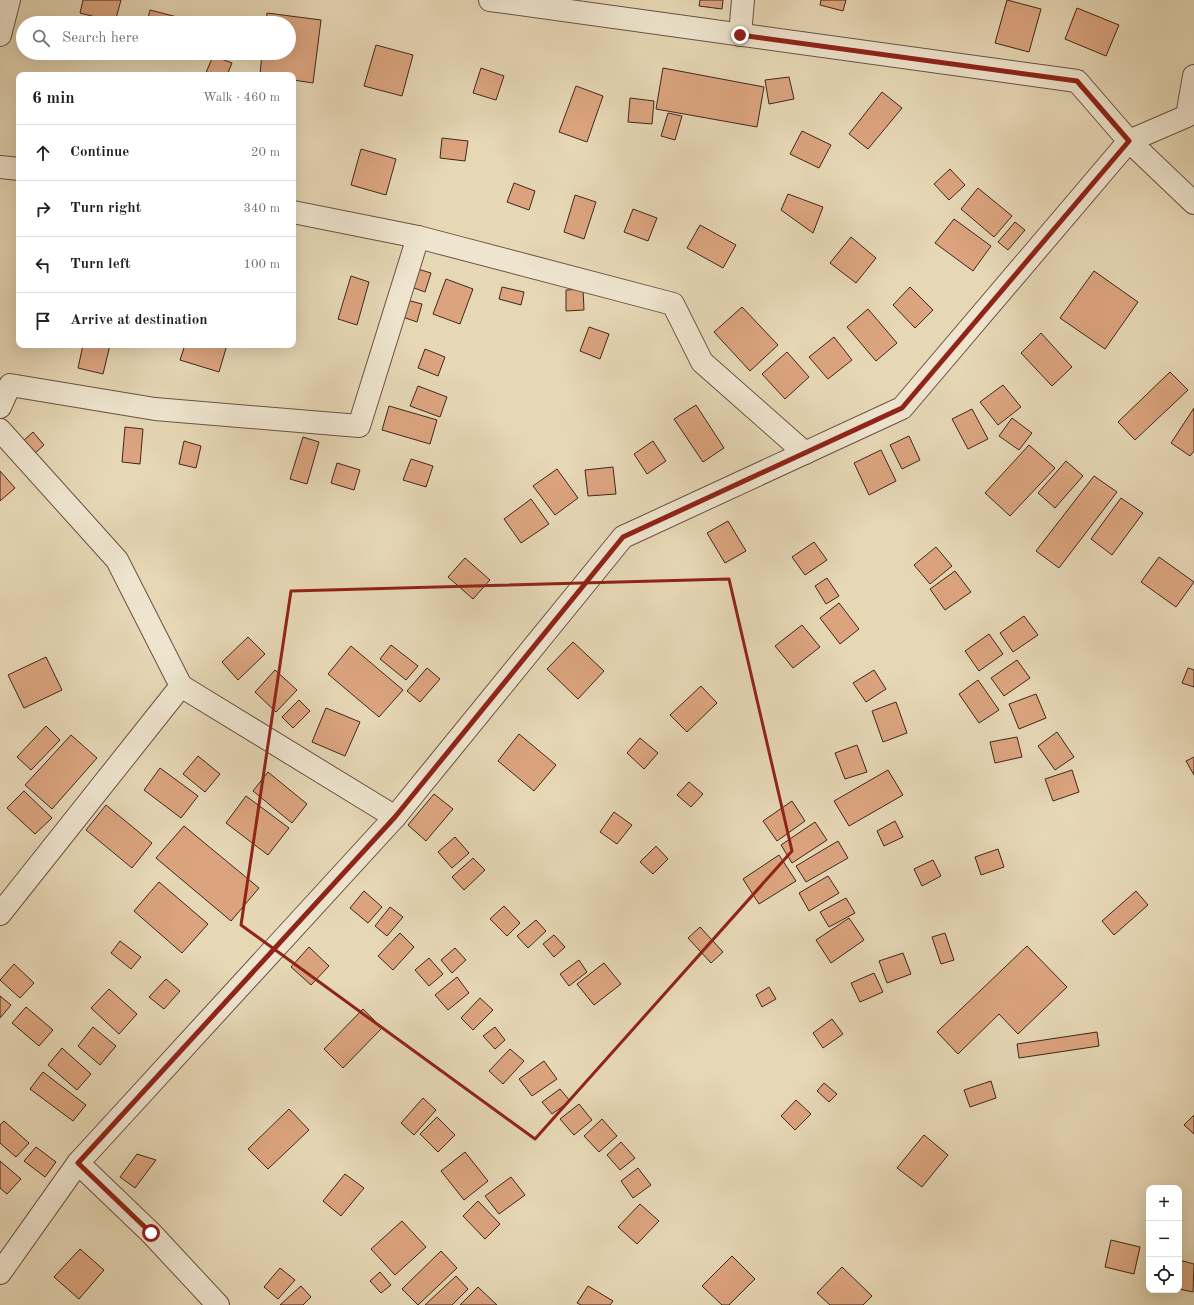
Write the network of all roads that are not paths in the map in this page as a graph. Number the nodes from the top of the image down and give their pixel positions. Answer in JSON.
{"nodes":[{"id":1,"x":9,"y":0,"type":"edge"},
{"id":2,"x":490,"y":0,"type":"edge"},
{"id":3,"x":743,"y":0,"type":"edge"},
{"id":4,"x":0,"y":35,"type":"edge"},
{"id":5,"x":740,"y":35,"type":"junction"},
{"id":6,"x":1194,"y":76,"type":"edge"},
{"id":7,"x":1129,"y":141,"type":"junction"},
{"id":8,"x":0,"y":166,"type":"edge"},
{"id":9,"x":16,"y":168,"type":"edge"},
{"id":10,"x":1194,"y":203,"type":"edge"},
{"id":11,"x":296,"y":213,"type":"edge"},
{"id":12,"x":418,"y":237,"type":"junction"},
{"id":13,"x":0,"y":407,"type":"edge"},
{"id":14,"x":0,"y":430,"type":"edge"},
{"id":15,"x":805,"y":453,"type":"junction"},
{"id":16,"x":181,"y":686,"type":"junction"},
{"id":17,"x":395,"y":817,"type":"junction"},
{"id":18,"x":0,"y":914,"type":"edge"},
{"id":19,"x":78,"y":1163,"type":"junction"},
{"id":20,"x":0,"y":1273,"type":"edge"},
{"id":21,"x":218,"y":1305,"type":"edge"}],
"edges":[{"from":1,"to":4,"type":"street"},
{"from":2,"to":5,"type":"street"},
{"from":3,"to":5,"type":"street"},
{"from":5,"to":7,"type":"street"},
{"from":6,"to":7,"type":"street"},
{"from":7,"to":10,"type":"street"},
{"from":7,"to":15,"type":"street"},
{"from":8,"to":9,"type":"street"},
{"from":11,"to":12,"type":"street"},
{"from":12,"to":13,"type":"street"},
{"from":12,"to":15,"type":"street"},
{"from":14,"to":16,"type":"street"},
{"from":15,"to":17,"type":"street"},
{"from":16,"to":17,"type":"street"},
{"from":16,"to":18,"type":"street"},
{"from":17,"to":19,"type":"street"},
{"from":19,"to":20,"type":"street"},
{"from":19,"to":21,"type":"street"}]}
